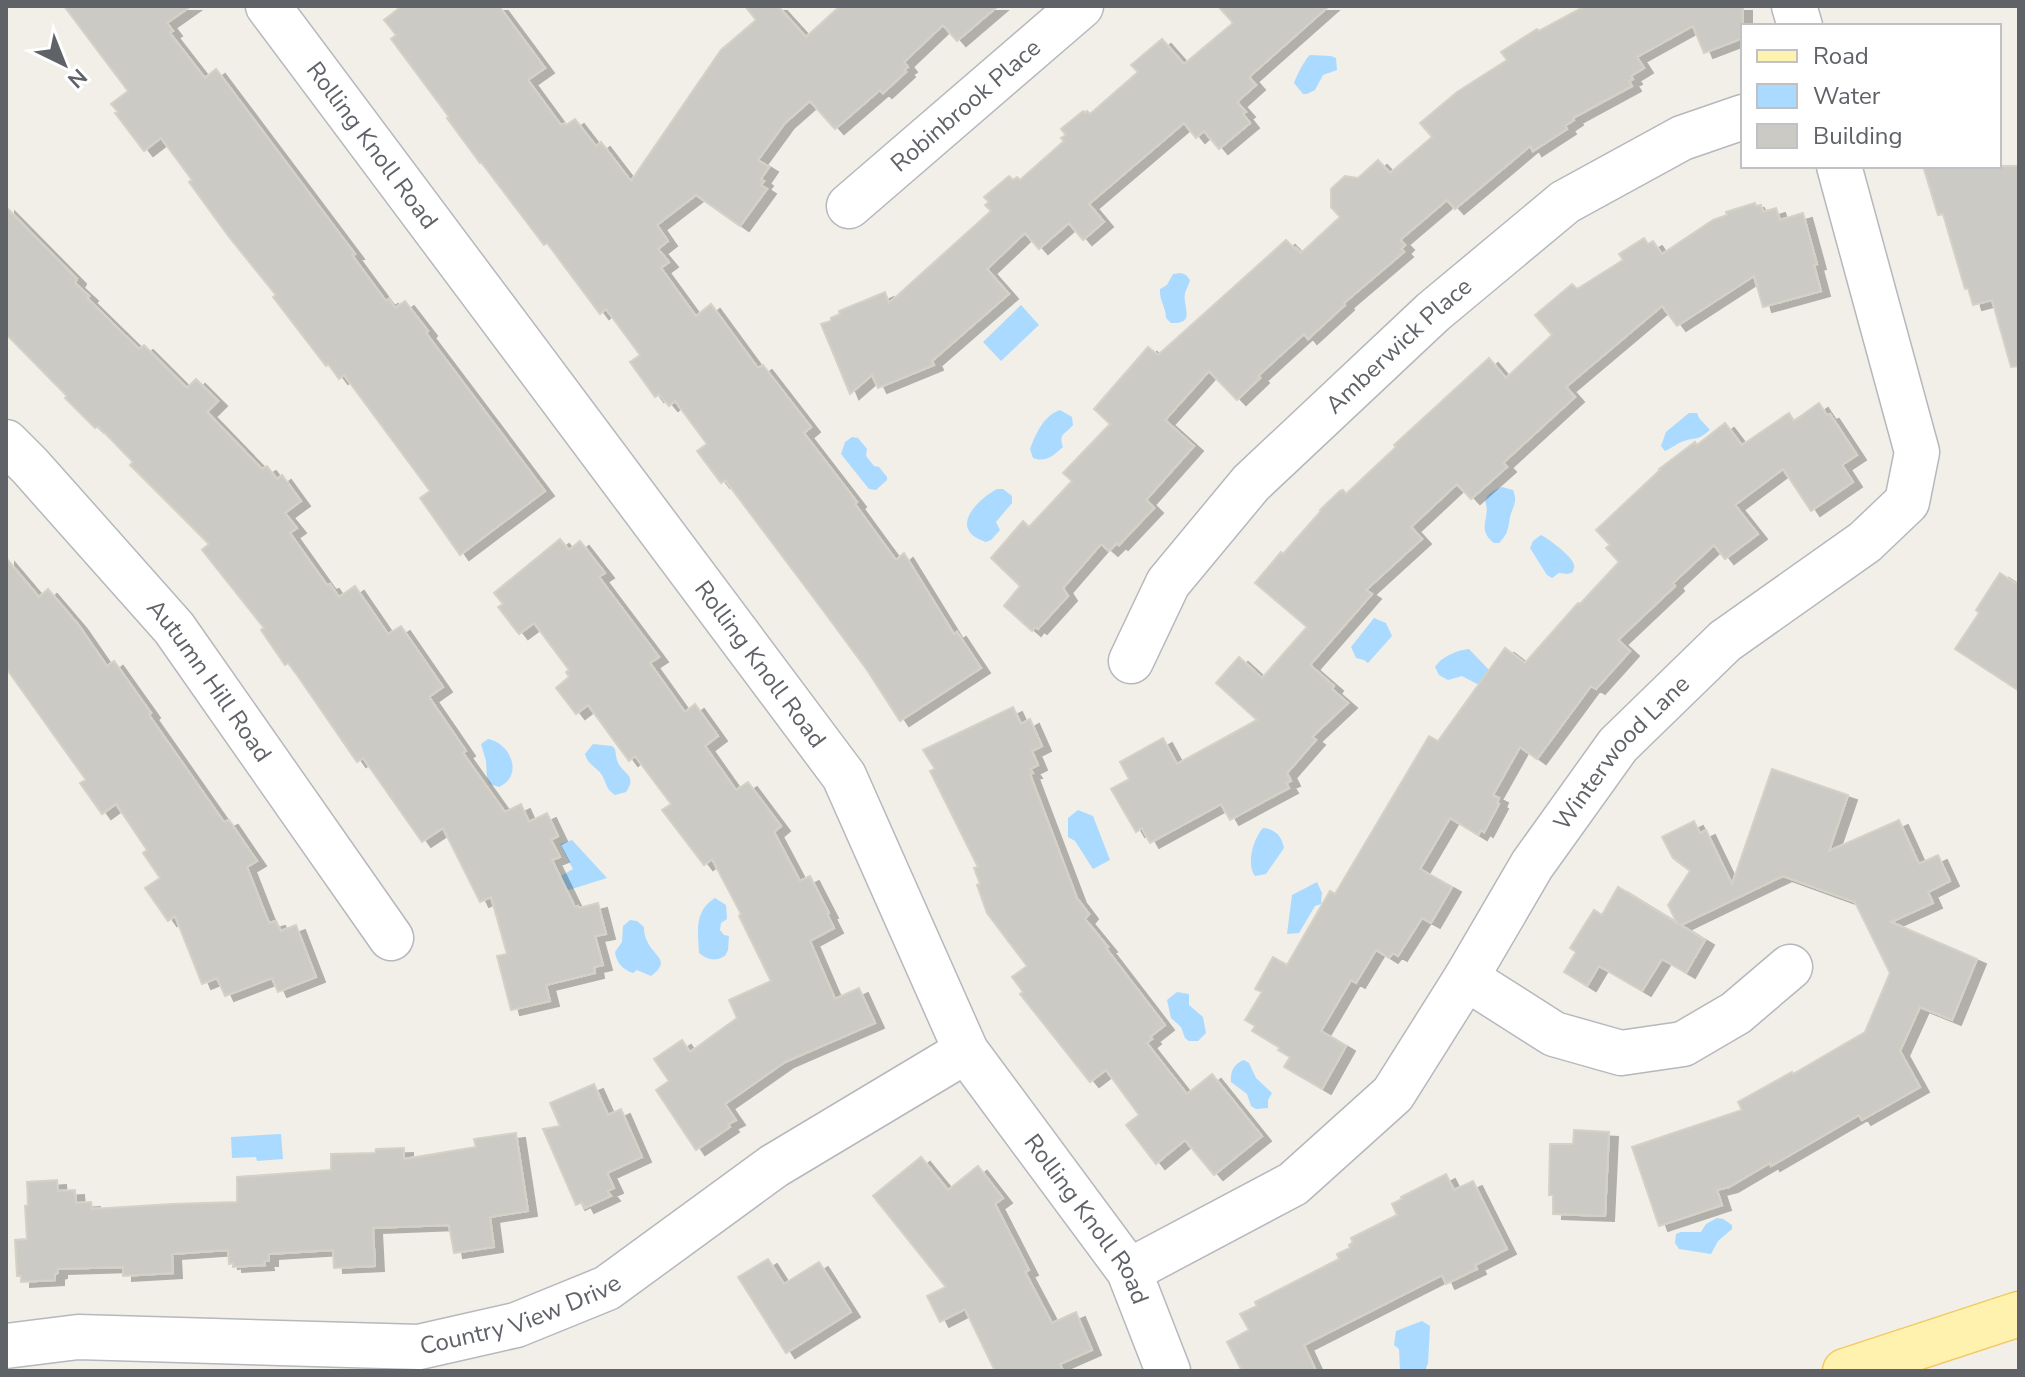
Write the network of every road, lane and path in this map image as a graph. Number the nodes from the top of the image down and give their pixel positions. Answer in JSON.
{"nodes":[{"id":1,"x":1081,"y":6,"type":"edge"},
{"id":2,"x":270,"y":7,"type":"edge"},
{"id":3,"x":1741,"y":118,"type":"edge"},
{"id":4,"x":1840,"y":168,"type":"edge"},
{"id":5,"x":849,"y":206,"type":"dead end"},
{"id":6,"x":6,"y":442,"type":"edge"},
{"id":7,"x":1131,"y":661,"type":"dead end"},
{"id":8,"x":391,"y":938,"type":"dead end"},
{"id":9,"x":1790,"y":967,"type":"dead end"},
{"id":10,"x":1466,"y":978,"type":"junction"},
{"id":11,"x":966,"y":1051,"type":"junction"},
{"id":12,"x":1129,"y":1271,"type":"junction"},
{"id":13,"x":2019,"y":1314,"type":"edge"},
{"id":14,"x":6,"y":1346,"type":"edge"},
{"id":15,"x":1168,"y":1371,"type":"edge"},
{"id":16,"x":1845,"y":1371,"type":"edge"}],
"edges":[{"from":1,"to":5,"type":"street","name":"Robinbrook Place"},
{"from":2,"to":11,"type":"street","name":"Rolling Knoll Road"},
{"from":3,"to":7,"type":"street","name":"Amberwick Place"},
{"from":4,"to":10,"type":"street","name":"Winterwood Lane"},
{"from":6,"to":8,"type":"street","name":"Autumn Hill Road"},
{"from":9,"to":10,"type":"street"},
{"from":10,"to":12,"type":"street","name":"Winterwood Lane"},
{"from":11,"to":12,"type":"street","name":"Rolling Knoll Road"},
{"from":11,"to":14,"type":"street","name":"Country View Drive"},
{"from":12,"to":15,"type":"street","name":"Rolling Knoll Road"},
{"from":13,"to":16,"type":"main road"}]}
